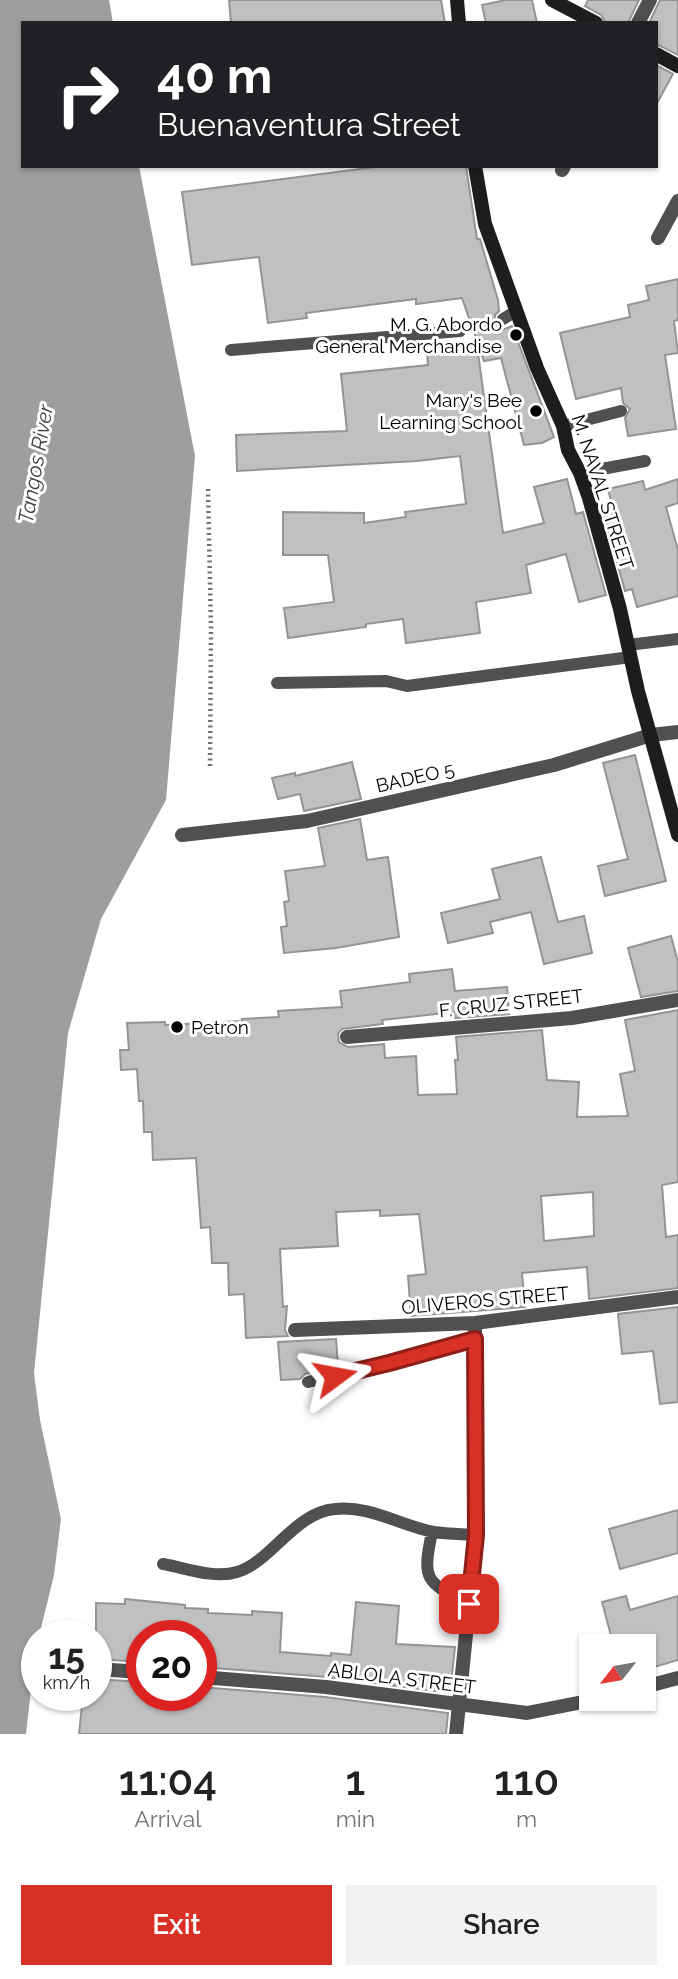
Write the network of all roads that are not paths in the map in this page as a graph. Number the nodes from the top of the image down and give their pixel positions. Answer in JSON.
{"nodes":[{"id":1,"x":457,"y":0,"type":"edge"},
{"id":2,"x":552,"y":0,"type":"edge"},
{"id":3,"x":650,"y":0,"type":"edge"},
{"id":4,"x":459,"y":21,"type":"edge"},
{"id":5,"x":592,"y":21,"type":"edge"},
{"id":6,"x":639,"y":21,"type":"edge"},
{"id":7,"x":658,"y":55,"type":"edge"},
{"id":8,"x":678,"y":66,"type":"edge"},
{"id":9,"x":475,"y":168,"type":"edge"},
{"id":10,"x":678,"y":201,"type":"edge"},
{"id":11,"x":658,"y":238,"type":"dead end"},
{"id":12,"x":460,"y":331,"type":"dead end"},
{"id":13,"x":231,"y":350,"type":"dead end"},
{"id":14,"x":621,"y":411,"type":"dead end"},
{"id":15,"x":563,"y":426,"type":"junction"},
{"id":16,"x":645,"y":461,"type":"dead end"},
{"id":17,"x":580,"y":473,"type":"junction"},
{"id":18,"x":678,"y":639,"type":"edge"},
{"id":19,"x":630,"y":651,"type":"junction"},
{"id":20,"x":277,"y":683,"type":"dead end"},
{"id":21,"x":678,"y":732,"type":"edge"},
{"id":22,"x":651,"y":735,"type":"junction"},
{"id":23,"x":183,"y":835,"type":"dead end"},
{"id":24,"x":678,"y":835,"type":"edge"},
{"id":25,"x":678,"y":1000,"type":"edge"},
{"id":26,"x":347,"y":1037,"type":"dead end"},
{"id":27,"x":678,"y":1297,"type":"edge"},
{"id":28,"x":475,"y":1323,"type":"junction"},
{"id":29,"x":295,"y":1330,"type":"dead end"},
{"id":30,"x":475,"y":1339,"type":"junction"},
{"id":31,"x":308,"y":1382,"type":"dead end"},
{"id":32,"x":432,"y":1532,"type":"junction"},
{"id":33,"x":476,"y":1535,"type":"junction"},
{"id":34,"x":163,"y":1564,"type":"dead end"},
{"id":35,"x":469,"y":1604,"type":"junction"},
{"id":36,"x":217,"y":1678,"type":"edge"},
{"id":37,"x":678,"y":1678,"type":"edge"},
{"id":38,"x":656,"y":1684,"type":"edge"},
{"id":39,"x":579,"y":1703,"type":"edge"},
{"id":40,"x":458,"y":1704,"type":"junction"},
{"id":41,"x":456,"y":1734,"type":"edge"}],
"edges":[{"from":1,"to":4,"type":"main road"},
{"from":2,"to":5,"type":"main road"},
{"from":3,"to":6,"type":"street"},
{"from":7,"to":8,"type":"main road"},
{"from":9,"to":15,"type":"main road","name":"M. NAVAL STREET"},
{"from":10,"to":11,"type":"street"},
{"from":12,"to":13,"type":"lane"},
{"from":14,"to":15,"type":"lane"},
{"from":15,"to":17,"type":"main road","name":"M. NAVAL STREET"},
{"from":16,"to":17,"type":"lane"},
{"from":17,"to":19,"type":"main road","name":"M. NAVAL STREET"},
{"from":18,"to":19,"type":"lane"},
{"from":19,"to":20,"type":"lane"},
{"from":19,"to":22,"type":"main road","name":"M. NAVAL STREET"},
{"from":21,"to":22,"type":"street","name":"BADEO 5"},
{"from":22,"to":23,"type":"street","name":"BADEO 5"},
{"from":22,"to":24,"type":"main road","name":"M. NAVAL STREET"},
{"from":25,"to":26,"type":"street","name":"F. CRUZ STREET"},
{"from":27,"to":28,"type":"street","name":"OLIVEROS STREET"},
{"from":28,"to":29,"type":"street","name":"OLIVEROS STREET"},
{"from":28,"to":30,"type":"street"},
{"from":30,"to":31,"type":"lane"},
{"from":30,"to":33,"type":"street"},
{"from":32,"to":33,"type":"lane"},
{"from":32,"to":34,"type":"lane"},
{"from":32,"to":35,"type":"lane"},
{"from":33,"to":35,"type":"street"},
{"from":35,"to":40,"type":"street"},
{"from":36,"to":40,"type":"street","name":"ABLOLA STREET"},
{"from":37,"to":38,"type":"street"},
{"from":39,"to":40,"type":"street","name":"ABLOLA STREET"},
{"from":40,"to":41,"type":"street"}]}
